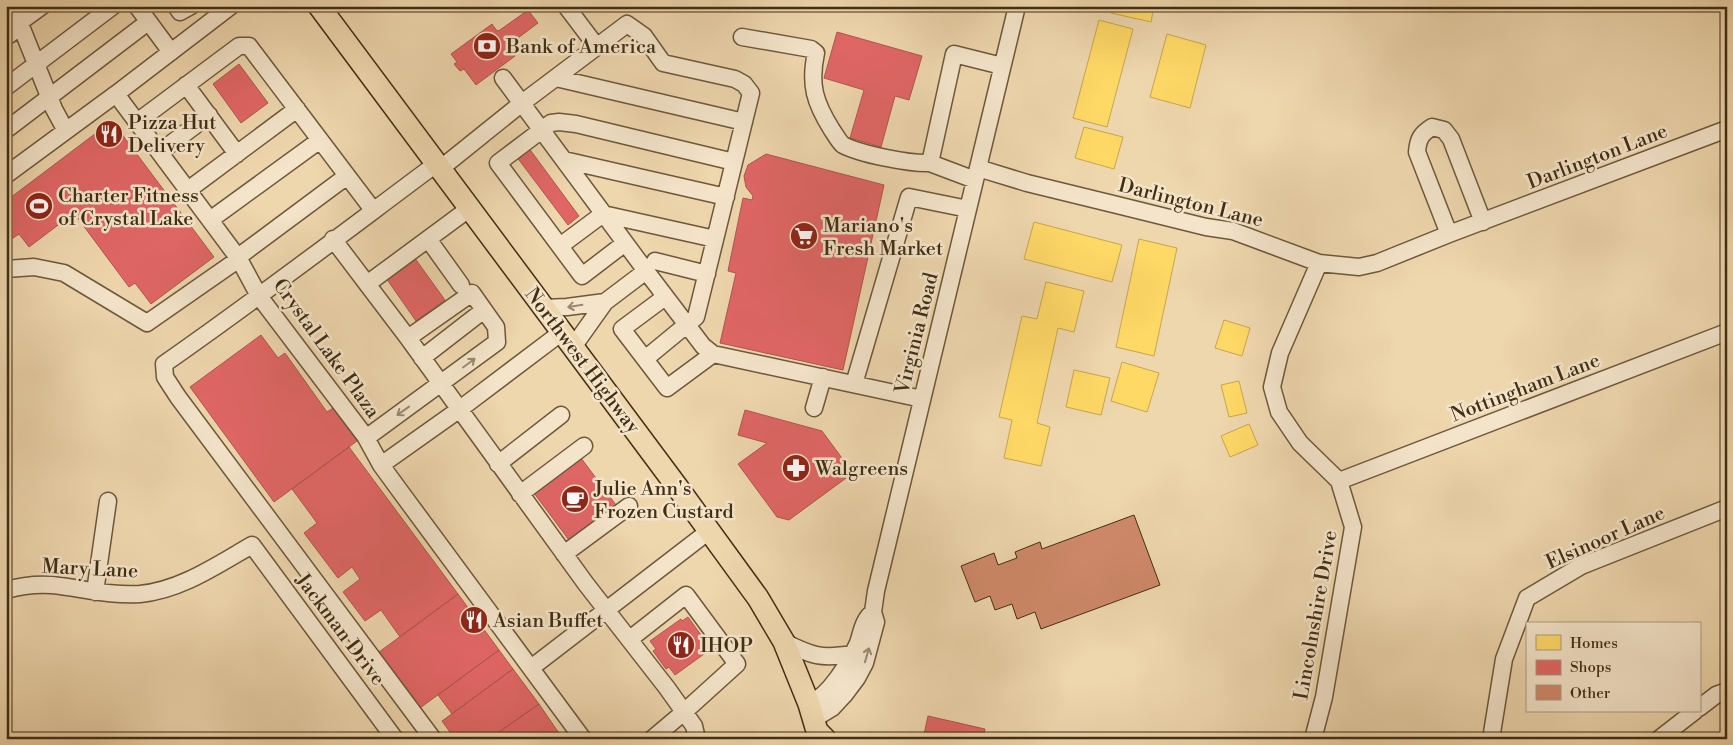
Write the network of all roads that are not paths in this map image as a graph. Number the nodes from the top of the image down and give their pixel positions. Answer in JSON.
{"nodes":[{"id":1,"x":13,"y":6,"type":"edge"},
{"id":2,"x":42,"y":6,"type":"edge"},
{"id":3,"x":113,"y":6,"type":"edge"},
{"id":4,"x":137,"y":6,"type":"edge"},
{"id":5,"x":176,"y":6,"type":"edge"},
{"id":6,"x":191,"y":6,"type":"edge"},
{"id":7,"x":231,"y":6,"type":"edge"},
{"id":8,"x":319,"y":6,"type":"edge"},
{"id":9,"x":566,"y":6,"type":"edge"},
{"id":10,"x":1017,"y":6,"type":"edge"},
{"id":11,"x":148,"y":22,"type":"junction"},
{"id":12,"x":21,"y":24,"type":"junction"},
{"id":13,"x":742,"y":36,"type":"dead end"},
{"id":14,"x":6,"y":37,"type":"edge"},
{"id":15,"x":597,"y":47,"type":"junction"},
{"id":16,"x":171,"y":52,"type":"junction"},
{"id":17,"x":36,"y":65,"type":"junction"},
{"id":18,"x":1002,"y":66,"type":"junction"},
{"id":19,"x":503,"y":78,"type":"dead end"},
{"id":20,"x":556,"y":78,"type":"junction"},
{"id":21,"x":186,"y":86,"type":"junction"},
{"id":22,"x":6,"y":87,"type":"edge"},
{"id":23,"x":116,"y":94,"type":"junction"},
{"id":24,"x":49,"y":98,"type":"junction"},
{"id":25,"x":522,"y":103,"type":"junction"},
{"id":26,"x":296,"y":109,"type":"junction"},
{"id":27,"x":209,"y":115,"type":"junction"},
{"id":28,"x":137,"y":122,"type":"junction"},
{"id":29,"x":744,"y":122,"type":"junction"},
{"id":30,"x":1727,"y":129,"type":"edge"},
{"id":31,"x":6,"y":130,"type":"edge"},
{"id":32,"x":66,"y":130,"type":"junction"},
{"id":33,"x":542,"y":130,"type":"junction"},
{"id":34,"x":320,"y":140,"type":"junction"},
{"id":35,"x":160,"y":152,"type":"junction"},
{"id":36,"x":237,"y":154,"type":"junction"},
{"id":37,"x":564,"y":160,"type":"junction"},
{"id":38,"x":734,"y":162,"type":"junction"},
{"id":39,"x":930,"y":163,"type":"junction"},
{"id":40,"x":438,"y":166,"type":"junction"},
{"id":41,"x":976,"y":174,"type":"junction"},
{"id":42,"x":6,"y":175,"type":"edge"},
{"id":43,"x":347,"y":176,"type":"junction"},
{"id":44,"x":188,"y":190,"type":"junction"},
{"id":45,"x":726,"y":197,"type":"junction"},
{"id":46,"x":470,"y":208,"type":"junction"},
{"id":47,"x":968,"y":209,"type":"junction"},
{"id":48,"x":373,"y":210,"type":"junction"},
{"id":49,"x":603,"y":214,"type":"junction"},
{"id":50,"x":210,"y":220,"type":"junction"},
{"id":51,"x":1483,"y":222,"type":"junction"},
{"id":52,"x":1449,"y":234,"type":"junction"},
{"id":53,"x":333,"y":239,"type":"junction"},
{"id":54,"x":428,"y":239,"type":"junction"},
{"id":55,"x":716,"y":239,"type":"junction"},
{"id":56,"x":625,"y":243,"type":"junction"},
{"id":57,"x":560,"y":246,"type":"junction"},
{"id":58,"x":238,"y":258,"type":"junction"},
{"id":59,"x":1319,"y":263,"type":"junction"},
{"id":60,"x":650,"y":266,"type":"junction"},
{"id":61,"x":6,"y":269,"type":"edge"},
{"id":62,"x":707,"y":274,"type":"junction"},
{"id":63,"x":367,"y":284,"type":"junction"},
{"id":64,"x":461,"y":285,"type":"dead end"},
{"id":65,"x":259,"y":296,"type":"junction"},
{"id":66,"x":665,"y":297,"type":"junction"},
{"id":67,"x":605,"y":302,"type":"junction"},
{"id":68,"x":544,"y":308,"type":"junction"},
{"id":69,"x":484,"y":310,"type":"junction"},
{"id":70,"x":687,"y":326,"type":"junction"},
{"id":71,"x":1727,"y":332,"type":"edge"},
{"id":72,"x":408,"y":338,"type":"junction"},
{"id":73,"x":567,"y":340,"type":"junction"},
{"id":74,"x":713,"y":354,"type":"junction"},
{"id":75,"x":422,"y":358,"type":"junction"},
{"id":76,"x":645,"y":359,"type":"junction"},
{"id":77,"x":822,"y":377,"type":"junction"},
{"id":78,"x":441,"y":383,"type":"junction"},
{"id":79,"x":854,"y":384,"type":"junction"},
{"id":80,"x":922,"y":399,"type":"junction"},
{"id":81,"x":814,"y":408,"type":"dead end"},
{"id":82,"x":460,"y":409,"type":"junction"},
{"id":83,"x":561,"y":415,"type":"dead end"},
{"id":84,"x":366,"y":438,"type":"junction"},
{"id":85,"x":584,"y":446,"type":"dead end"},
{"id":86,"x":498,"y":464,"type":"junction"},
{"id":87,"x":381,"y":465,"type":"junction"},
{"id":88,"x":1339,"y":481,"type":"junction"},
{"id":89,"x":520,"y":494,"type":"junction"},
{"id":90,"x":108,"y":501,"type":"dead end"},
{"id":91,"x":629,"y":506,"type":"dead end"},
{"id":92,"x":1727,"y":508,"type":"edge"},
{"id":93,"x":709,"y":531,"type":"junction"},
{"id":94,"x":252,"y":545,"type":"joint"},
{"id":95,"x":564,"y":554,"type":"junction"},
{"id":96,"x":6,"y":590,"type":"edge"},
{"id":97,"x":95,"y":592,"type":"junction"},
{"id":98,"x":607,"y":611,"type":"junction"},
{"id":99,"x":874,"y":612,"type":"junction"},
{"id":100,"x":630,"y":639,"type":"junction"},
{"id":101,"x":784,"y":642,"type":"junction"},
{"id":102,"x":852,"y":654,"type":"junction"},
{"id":103,"x":531,"y":668,"type":"junction"},
{"id":104,"x":1727,"y":691,"type":"edge"},
{"id":105,"x":1700,"y":707,"type":"edge"},
{"id":106,"x":684,"y":712,"type":"junction"},
{"id":107,"x":1694,"y":712,"type":"edge"},
{"id":108,"x":814,"y":726,"type":"edge"},
{"id":109,"x":395,"y":739,"type":"edge"},
{"id":110,"x":433,"y":739,"type":"edge"},
{"id":111,"x":583,"y":739,"type":"edge"},
{"id":112,"x":652,"y":739,"type":"edge"},
{"id":113,"x":697,"y":739,"type":"edge"},
{"id":114,"x":1313,"y":739,"type":"edge"},
{"id":115,"x":1491,"y":739,"type":"edge"},
{"id":116,"x":1659,"y":739,"type":"edge"}],
"edges":[{"from":1,"to":12,"type":"street"},
{"from":2,"to":12,"type":"street"},
{"from":3,"to":17,"type":"street"},
{"from":4,"to":11,"type":"street"},
{"from":5,"to":6,"type":"street"},
{"from":7,"to":16,"type":"street"},
{"from":8,"to":40,"type":"main road","name":"Northwest Highway"},
{"from":9,"to":15,"type":"street"},
{"from":10,"to":18,"type":"street","name":"Virginia Road"},
{"from":11,"to":16,"type":"street"},
{"from":11,"to":24,"type":"street"},
{"from":12,"to":14,"type":"street"},
{"from":12,"to":17,"type":"street"},
{"from":13,"to":39,"type":"street","name":"Darlington Lane"},
{"from":15,"to":20,"type":"street"},
{"from":15,"to":29,"type":"street"},
{"from":16,"to":23,"type":"street"},
{"from":17,"to":22,"type":"street"},
{"from":17,"to":24,"type":"street"},
{"from":18,"to":39,"type":"street"},
{"from":18,"to":41,"type":"street","name":"Virginia Road"},
{"from":19,"to":25,"type":"street"},
{"from":20,"to":25,"type":"street"},
{"from":20,"to":29,"type":"street"},
{"from":21,"to":26,"type":"street"},
{"from":21,"to":27,"type":"street"},
{"from":21,"to":28,"type":"street"},
{"from":23,"to":28,"type":"street","name":"Crystal Lake Plaza"},
{"from":23,"to":32,"type":"street"},
{"from":24,"to":31,"type":"street"},
{"from":24,"to":32,"type":"street"},
{"from":25,"to":33,"type":"street"},
{"from":25,"to":40,"type":"street"},
{"from":26,"to":34,"type":"street"},
{"from":26,"to":36,"type":"street"},
{"from":27,"to":35,"type":"street"},
{"from":27,"to":36,"type":"street"},
{"from":28,"to":35,"type":"street","name":"Crystal Lake Plaza"},
{"from":29,"to":38,"type":"street"},
{"from":30,"to":51,"type":"street","name":"Darlington Lane"},
{"from":32,"to":42,"type":"street"},
{"from":33,"to":37,"type":"street"},
{"from":33,"to":38,"type":"street"},
{"from":33,"to":57,"type":"street"},
{"from":34,"to":43,"type":"street"},
{"from":34,"to":50,"type":"street"},
{"from":35,"to":44,"type":"street","name":"Crystal Lake Plaza"},
{"from":36,"to":44,"type":"street"},
{"from":37,"to":45,"type":"street"},
{"from":37,"to":49,"type":"street"},
{"from":38,"to":45,"type":"street"},
{"from":39,"to":41,"type":"street","name":"Darlington Lane"},
{"from":40,"to":46,"type":"main road","name":"Northwest Highway"},
{"from":40,"to":48,"type":"street"},
{"from":41,"to":47,"type":"street","name":"Virginia Road"},
{"from":41,"to":59,"type":"street","name":"Darlington Lane"},
{"from":43,"to":48,"type":"street"},
{"from":43,"to":58,"type":"street"},
{"from":44,"to":50,"type":"street","name":"Crystal Lake Plaza"},
{"from":45,"to":55,"type":"street"},
{"from":46,"to":54,"type":"street"},
{"from":46,"to":68,"type":"main road","name":"Northwest Highway"},
{"from":47,"to":79,"type":"street"},
{"from":47,"to":80,"type":"street","name":"Virginia Road"},
{"from":48,"to":53,"type":"street"},
{"from":49,"to":55,"type":"street"},
{"from":49,"to":56,"type":"street"},
{"from":49,"to":57,"type":"street"},
{"from":50,"to":58,"type":"street","name":"Crystal Lake Plaza"},
{"from":51,"to":52,"type":"street","name":"Darlington Lane"},
{"from":51,"to":52,"type":"street"},
{"from":52,"to":59,"type":"street","name":"Darlington Lane"},
{"from":53,"to":63,"type":"street"},
{"from":53,"to":65,"type":"street"},
{"from":54,"to":63,"type":"street"},
{"from":54,"to":64,"type":"street"},
{"from":55,"to":62,"type":"street"},
{"from":56,"to":57,"type":"street"},
{"from":56,"to":60,"type":"street"},
{"from":58,"to":61,"type":"street"},
{"from":58,"to":65,"type":"street","name":"Crystal Lake Plaza"},
{"from":59,"to":88,"type":"street","name":"Lincolnshire Drive"},
{"from":60,"to":62,"type":"street"},
{"from":60,"to":66,"type":"street"},
{"from":60,"to":67,"type":"street"},
{"from":62,"to":70,"type":"street"},
{"from":63,"to":72,"type":"street"},
{"from":65,"to":84,"type":"street","name":"Crystal Lake Plaza"},
{"from":65,"to":110,"type":"street"},
{"from":66,"to":70,"type":"street"},
{"from":66,"to":76,"type":"street"},
{"from":67,"to":68,"type":"street","one_way":true},
{"from":67,"to":73,"type":"street"},
{"from":68,"to":73,"type":"main road","name":"Northwest Highway"},
{"from":69,"to":72,"type":"street"},
{"from":69,"to":75,"type":"street"},
{"from":78,"to":69,"type":"street","one_way":true},
{"from":70,"to":74,"type":"street"},
{"from":70,"to":76,"type":"street"},
{"from":71,"to":88,"type":"street","name":"Nottingham Lane"},
{"from":72,"to":75,"type":"street"},
{"from":73,"to":82,"type":"street"},
{"from":73,"to":93,"type":"main road","name":"Northwest Highway"},
{"from":74,"to":76,"type":"street"},
{"from":74,"to":77,"type":"street"},
{"from":75,"to":78,"type":"street"},
{"from":77,"to":79,"type":"street"},
{"from":77,"to":81,"type":"street"},
{"from":78,"to":82,"type":"street"},
{"from":78,"to":84,"type":"street","one_way":true},
{"from":79,"to":80,"type":"street"},
{"from":80,"to":99,"type":"street","name":"Virginia Road"},
{"from":82,"to":86,"type":"street"},
{"from":82,"to":87,"type":"street"},
{"from":83,"to":86,"type":"street"},
{"from":84,"to":87,"type":"street","name":"Crystal Lake Plaza"},
{"from":85,"to":89,"type":"street"},
{"from":86,"to":89,"type":"street"},
{"from":87,"to":103,"type":"street","name":"Crystal Lake Plaza"},
{"from":88,"to":114,"type":"street","name":"Lincolnshire Drive"},
{"from":89,"to":95,"type":"street"},
{"from":90,"to":97,"type":"street"},
{"from":91,"to":95,"type":"street"},
{"from":92,"to":115,"type":"street","name":"Elsinoor Lane"},
{"from":93,"to":98,"type":"street"},
{"from":93,"to":101,"type":"main road","name":"Northwest Highway"},
{"from":94,"to":97,"type":"street","name":"Mary Lane"},
{"from":94,"to":109,"type":"street","name":"Jackman Drive"},
{"from":95,"to":98,"type":"street"},
{"from":96,"to":97,"type":"street","name":"Mary Lane"},
{"from":98,"to":100,"type":"street"},
{"from":98,"to":103,"type":"street"},
{"from":99,"to":102,"type":"street","name":"Virginia Road"},
{"from":108,"to":99,"type":"street","name":"Virginia Road","one_way":true},
{"from":100,"to":106,"type":"street"},
{"from":100,"to":106,"type":"street"},
{"from":101,"to":102,"type":"street"},
{"from":101,"to":108,"type":"main road","name":"Northwest Highway"},
{"from":102,"to":108,"type":"street","name":"Virginia Road"},
{"from":103,"to":111,"type":"street","name":"Crystal Lake Plaza"},
{"from":104,"to":105,"type":"street"},
{"from":106,"to":112,"type":"street"},
{"from":106,"to":113,"type":"street"},
{"from":107,"to":116,"type":"street"}]}
